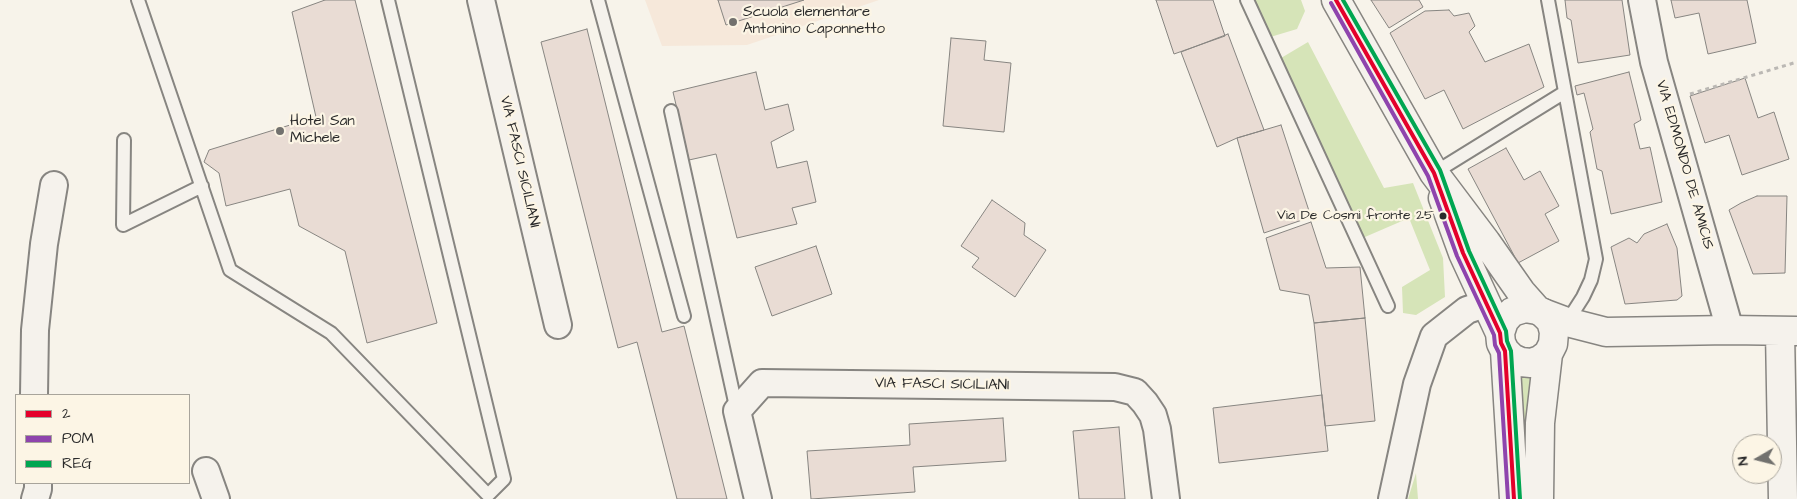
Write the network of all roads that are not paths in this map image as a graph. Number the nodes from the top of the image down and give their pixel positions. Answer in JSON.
{"nodes":[{"id":1,"x":138,"y":0,"type":"edge"},
{"id":2,"x":388,"y":0,"type":"edge"},
{"id":3,"x":481,"y":0,"type":"edge"},
{"id":4,"x":598,"y":0,"type":"edge"},
{"id":5,"x":1247,"y":0,"type":"edge"},
{"id":6,"x":1336,"y":0,"type":"edge"},
{"id":7,"x":1548,"y":0,"type":"edge"},
{"id":8,"x":1642,"y":0,"type":"edge"},
{"id":9,"x":1565,"y":92,"type":"junction"},
{"id":10,"x":672,"y":111,"type":"dead end"},
{"id":11,"x":124,"y":140,"type":"dead end"},
{"id":12,"x":1434,"y":173,"type":"junction"},
{"id":13,"x":54,"y":185,"type":"dead end"},
{"id":14,"x":202,"y":186,"type":"junction"},
{"id":15,"x":1485,"y":304,"type":"junction"},
{"id":16,"x":1388,"y":306,"type":"dead end"},
{"id":17,"x":1549,"y":315,"type":"junction"},
{"id":18,"x":684,"y":316,"type":"dead end"},
{"id":19,"x":558,"y":325,"type":"dead end"},
{"id":20,"x":1730,"y":330,"type":"junction"},
{"id":21,"x":1788,"y":331,"type":"edge"},
{"id":22,"x":1502,"y":342,"type":"junction"},
{"id":23,"x":1548,"y":354,"type":"junction"},
{"id":24,"x":34,"y":394,"type":"edge"},
{"id":25,"x":737,"y":411,"type":"junction"},
{"id":26,"x":206,"y":471,"type":"dead end"},
{"id":27,"x":38,"y":484,"type":"edge"},
{"id":28,"x":35,"y":499,"type":"edge"},
{"id":29,"x":216,"y":499,"type":"edge"},
{"id":30,"x":758,"y":499,"type":"edge"},
{"id":31,"x":1166,"y":499,"type":"edge"},
{"id":32,"x":1392,"y":499,"type":"edge"},
{"id":33,"x":1514,"y":499,"type":"edge"},
{"id":34,"x":1539,"y":499,"type":"edge"},
{"id":35,"x":1783,"y":499,"type":"edge"}],
"edges":[{"from":1,"to":14,"type":"lane"},
{"from":2,"to":14,"type":"lane"},
{"from":3,"to":19,"type":"street","name":"VIA FASCI SICILIANI"},
{"from":4,"to":18,"type":"lane"},
{"from":5,"to":16,"type":"lane"},
{"from":6,"to":12,"type":"main road"},
{"from":7,"to":9,"type":"lane"},
{"from":8,"to":20,"type":"street","name":"VIA EDMONDO DE AMICIS"},
{"from":9,"to":12,"type":"lane"},
{"from":9,"to":17,"type":"lane"},
{"from":10,"to":25,"type":"lane"},
{"from":11,"to":14,"type":"lane"},
{"from":12,"to":15,"type":"main road"},
{"from":12,"to":17,"type":"main road"},
{"from":13,"to":24,"type":"street"},
{"from":15,"to":22,"type":"main road"},
{"from":15,"to":32,"type":"street"},
{"from":17,"to":20,"type":"main road"},
{"from":17,"to":22,"type":"main road"},
{"from":17,"to":23,"type":"main road"},
{"from":20,"to":21,"type":"main road"},
{"from":21,"to":35,"type":"main road"},
{"from":22,"to":23,"type":"main road"},
{"from":22,"to":33,"type":"main road"},
{"from":23,"to":34,"type":"main road"},
{"from":25,"to":30,"type":"street"},
{"from":25,"to":31,"type":"street","name":"VIA FASCI SICILIANI"},
{"from":26,"to":29,"type":"street"},
{"from":27,"to":28,"type":"street"}]}
